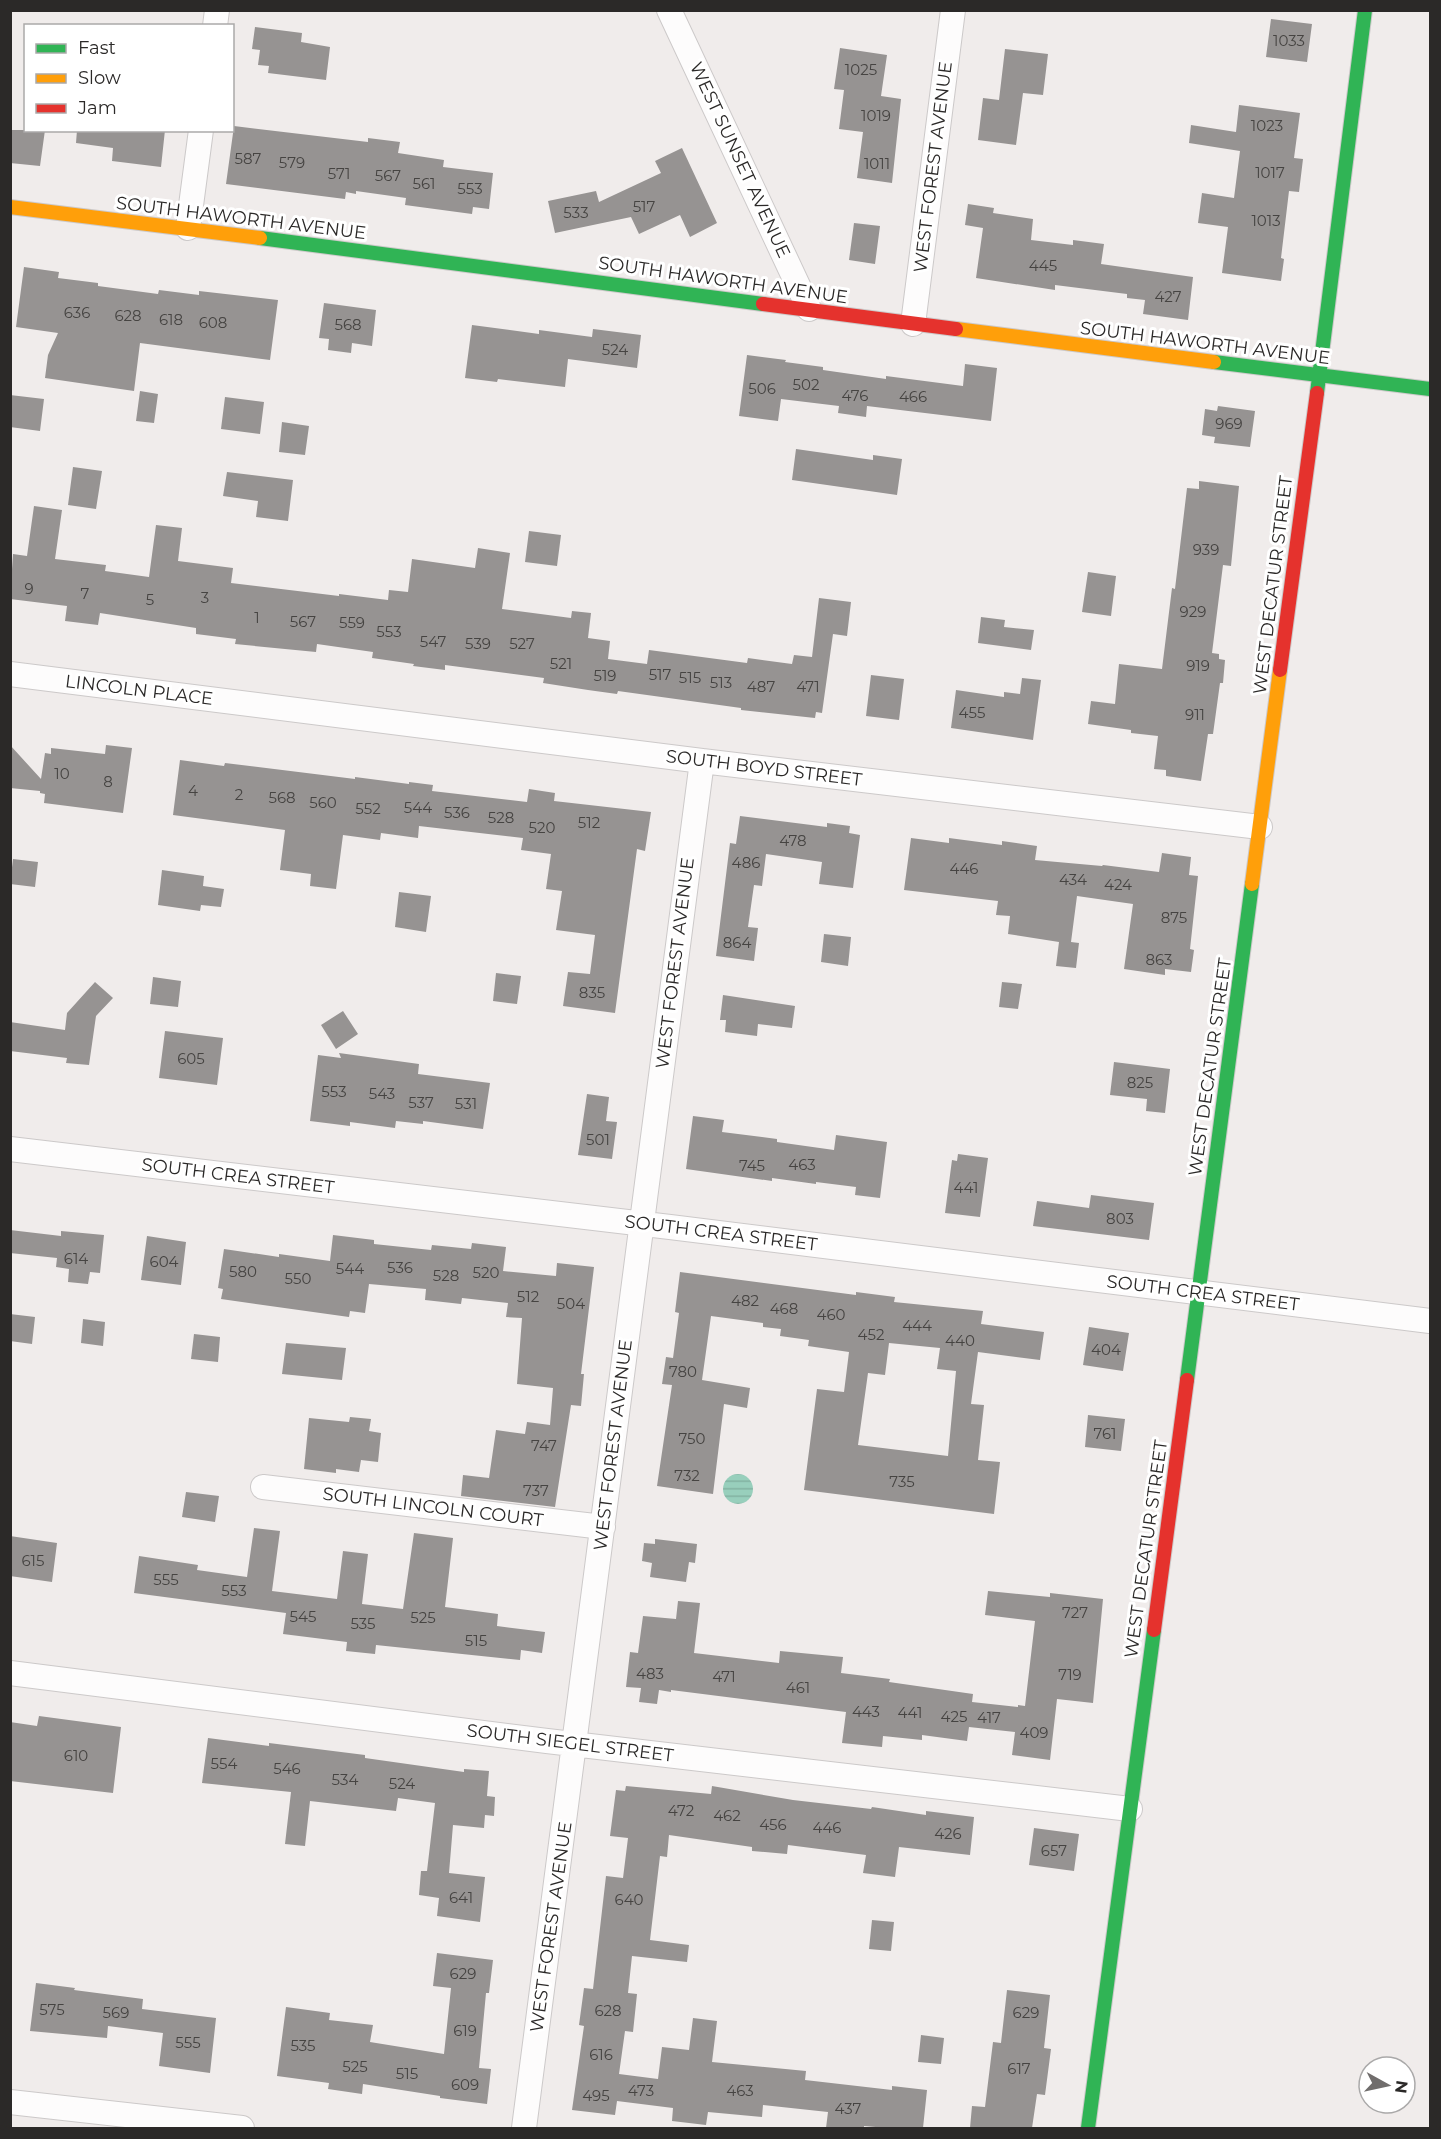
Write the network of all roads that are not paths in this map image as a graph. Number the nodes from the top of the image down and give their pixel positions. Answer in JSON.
{"nodes":[{"id":1,"x":669,"y":10,"type":"edge"},
{"id":2,"x":953,"y":10,"type":"edge"},
{"id":3,"x":1365,"y":10,"type":"edge"},
{"id":4,"x":201,"y":132,"type":"edge"},
{"id":5,"x":10,"y":207,"type":"edge"},
{"id":6,"x":188,"y":228,"type":"junction"},
{"id":7,"x":810,"y":309,"type":"junction"},
{"id":8,"x":913,"y":324,"type":"junction"},
{"id":9,"x":1319,"y":375,"type":"junction"},
{"id":10,"x":1431,"y":389,"type":"edge"},
{"id":11,"x":10,"y":675,"type":"edge"},
{"id":12,"x":268,"y":706,"type":"joint"},
{"id":13,"x":702,"y":761,"type":"junction"},
{"id":14,"x":1260,"y":827,"type":"junction"},
{"id":15,"x":10,"y":1149,"type":"edge"},
{"id":16,"x":641,"y":1223,"type":"junction"},
{"id":17,"x":1198,"y":1292,"type":"junction"},
{"id":18,"x":1431,"y":1321,"type":"edge"},
{"id":19,"x":263,"y":1487,"type":"dead end"},
{"id":20,"x":603,"y":1527,"type":"junction"},
{"id":21,"x":10,"y":1673,"type":"edge"},
{"id":22,"x":575,"y":1744,"type":"junction"},
{"id":23,"x":1130,"y":1809,"type":"junction"},
{"id":24,"x":10,"y":2102,"type":"edge"},
{"id":25,"x":242,"y":2128,"type":"edge"},
{"id":26,"x":524,"y":2128,"type":"edge"},
{"id":27,"x":1088,"y":2128,"type":"edge"}],
"edges":[{"from":1,"to":7,"type":"street","name":"WEST SUNSET AVENUE"},
{"from":2,"to":8,"type":"street","name":"WEST FOREST AVENUE"},
{"from":3,"to":9,"type":"street","name":"WEST DECATUR STREET"},
{"from":4,"to":6,"type":"street"},
{"from":5,"to":6,"type":"street","name":"SOUTH HAWORTH AVENUE"},
{"from":6,"to":7,"type":"street","name":"SOUTH HAWORTH AVENUE"},
{"from":7,"to":8,"type":"street","name":"SOUTH HAWORTH AVENUE"},
{"from":8,"to":9,"type":"street","name":"SOUTH HAWORTH AVENUE"},
{"from":9,"to":10,"type":"street","name":"SOUTH HAWORTH AVENUE"},
{"from":9,"to":14,"type":"street","name":"WEST DECATUR STREET"},
{"from":11,"to":12,"type":"street","name":"LINCOLN PLACE"},
{"from":12,"to":13,"type":"street","name":"SOUTH BOYD STREET"},
{"from":13,"to":14,"type":"street","name":"SOUTH BOYD STREET"},
{"from":13,"to":16,"type":"street","name":"WEST FOREST AVENUE"},
{"from":14,"to":17,"type":"street","name":"WEST DECATUR STREET"},
{"from":15,"to":16,"type":"street","name":"SOUTH CREA STREET"},
{"from":16,"to":17,"type":"street","name":"SOUTH CREA STREET"},
{"from":16,"to":20,"type":"street","name":"WEST FOREST AVENUE"},
{"from":17,"to":18,"type":"street","name":"SOUTH CREA STREET"},
{"from":17,"to":23,"type":"street","name":"WEST DECATUR STREET"},
{"from":19,"to":20,"type":"street","name":"SOUTH LINCOLN COURT"},
{"from":20,"to":22,"type":"street","name":"WEST FOREST AVENUE"},
{"from":21,"to":22,"type":"street","name":"SOUTH SIEGEL STREET"},
{"from":22,"to":23,"type":"street","name":"SOUTH SIEGEL STREET"},
{"from":22,"to":26,"type":"street","name":"WEST FOREST AVENUE"},
{"from":23,"to":27,"type":"street","name":"WEST DECATUR STREET"},
{"from":24,"to":25,"type":"street"}]}
